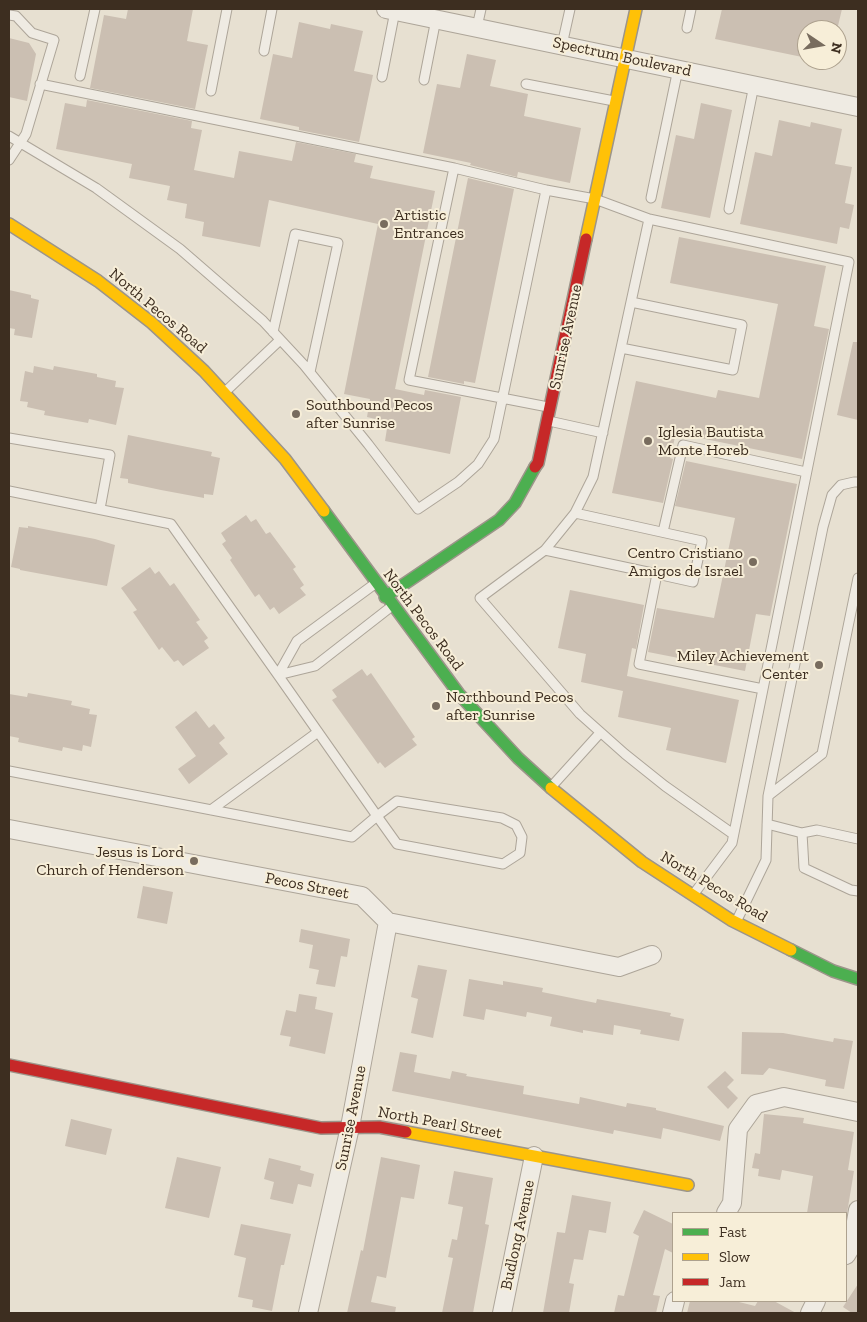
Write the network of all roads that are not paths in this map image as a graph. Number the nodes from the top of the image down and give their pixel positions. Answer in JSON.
{"nodes":[{"id":1,"x":95,"y":9,"type":"edge"},
{"id":2,"x":227,"y":9,"type":"edge"},
{"id":3,"x":272,"y":9,"type":"edge"},
{"id":4,"x":481,"y":9,"type":"edge"},
{"id":5,"x":570,"y":9,"type":"edge"},
{"id":6,"x":636,"y":9,"type":"edge"},
{"id":7,"x":691,"y":9,"type":"edge"},
{"id":8,"x":390,"y":10,"type":"edge"},
{"id":9,"x":9,"y":15,"type":"edge"},
{"id":10,"x":436,"y":19,"type":"junction"},
{"id":11,"x":477,"y":28,"type":"junction"},
{"id":12,"x":687,"y":28,"type":"dead end"},
{"id":13,"x":562,"y":45,"type":"junction"},
{"id":14,"x":264,"y":51,"type":"dead end"},
{"id":15,"x":626,"y":58,"type":"junction"},
{"id":16,"x":678,"y":69,"type":"junction"},
{"id":17,"x":80,"y":76,"type":"dead end"},
{"id":18,"x":382,"y":77,"type":"dead end"},
{"id":19,"x":424,"y":80,"type":"dead end"},
{"id":20,"x":40,"y":84,"type":"junction"},
{"id":21,"x":526,"y":84,"type":"dead end"},
{"id":22,"x":754,"y":85,"type":"junction"},
{"id":23,"x":211,"y":91,"type":"dead end"},
{"id":24,"x":616,"y":102,"type":"junction"},
{"id":25,"x":858,"y":107,"type":"edge"},
{"id":26,"x":9,"y":136,"type":"edge"},
{"id":27,"x":20,"y":143,"type":"junction"},
{"id":28,"x":9,"y":160,"type":"edge"},
{"id":29,"x":454,"y":168,"type":"junction"},
{"id":30,"x":546,"y":190,"type":"junction"},
{"id":31,"x":651,"y":198,"type":"dead end"},
{"id":32,"x":595,"y":199,"type":"junction"},
{"id":33,"x":730,"y":209,"type":"dead end"},
{"id":34,"x":649,"y":219,"type":"junction"},
{"id":35,"x":9,"y":224,"type":"edge"},
{"id":36,"x":631,"y":302,"type":"junction"},
{"id":37,"x":273,"y":332,"type":"junction"},
{"id":38,"x":280,"y":340,"type":"junction"},
{"id":39,"x":621,"y":348,"type":"junction"},
{"id":40,"x":310,"y":372,"type":"junction"},
{"id":41,"x":224,"y":392,"type":"junction"},
{"id":42,"x":502,"y":398,"type":"junction"},
{"id":43,"x":550,"y":407,"type":"junction"},
{"id":44,"x":548,"y":421,"type":"junction"},
{"id":45,"x":602,"y":433,"type":"junction"},
{"id":46,"x":9,"y":438,"type":"edge"},
{"id":47,"x":806,"y":472,"type":"junction"},
{"id":48,"x":858,"y":482,"type":"edge"},
{"id":49,"x":9,"y":491,"type":"edge"},
{"id":50,"x":100,"y":509,"type":"junction"},
{"id":51,"x":575,"y":513,"type":"junction"},
{"id":52,"x":663,"y":532,"type":"junction"},
{"id":53,"x":545,"y":550,"type":"junction"},
{"id":54,"x":657,"y":574,"type":"junction"},
{"id":55,"x":858,"y":578,"type":"edge"},
{"id":56,"x":376,"y":583,"type":"junction"},
{"id":57,"x":389,"y":601,"type":"junction"},
{"id":58,"x":278,"y":675,"type":"junction"},
{"id":59,"x":763,"y":689,"type":"junction"},
{"id":60,"x":318,"y":732,"type":"junction"},
{"id":61,"x":600,"y":732,"type":"junction"},
{"id":62,"x":9,"y":771,"type":"edge"},
{"id":63,"x":550,"y":788,"type":"junction"},
{"id":64,"x":768,"y":796,"type":"junction"},
{"id":65,"x":211,"y":810,"type":"junction"},
{"id":66,"x":377,"y":816,"type":"junction"},
{"id":67,"x":767,"y":824,"type":"junction"},
{"id":68,"x":9,"y":830,"type":"edge"},
{"id":69,"x":802,"y":833,"type":"junction"},
{"id":70,"x":733,"y":834,"type":"junction"},
{"id":71,"x":858,"y":839,"type":"edge"},
{"id":72,"x":858,"y":891,"type":"edge"},
{"id":73,"x":692,"y":895,"type":"junction"},
{"id":74,"x":388,"y":922,"type":"junction"},
{"id":75,"x":736,"y":923,"type":"junction"},
{"id":76,"x":652,"y":955,"type":"dead end"},
{"id":77,"x":858,"y":978,"type":"edge"},
{"id":78,"x":9,"y":1065,"type":"edge"},
{"id":79,"x":858,"y":1112,"type":"edge"},
{"id":80,"x":350,"y":1127,"type":"junction"},
{"id":81,"x":534,"y":1156,"type":"junction"},
{"id":82,"x":688,"y":1185,"type":"dead end"},
{"id":83,"x":858,"y":1210,"type":"edge"},
{"id":84,"x":727,"y":1212,"type":"edge"},
{"id":85,"x":847,"y":1253,"type":"edge"},
{"id":86,"x":308,"y":1313,"type":"edge"},
{"id":87,"x":502,"y":1313,"type":"edge"}],
"edges":[{"from":1,"to":17,"type":"lane"},
{"from":2,"to":23,"type":"lane"},
{"from":3,"to":14,"type":"lane"},
{"from":4,"to":11,"type":"lane"},
{"from":5,"to":13,"type":"lane"},
{"from":6,"to":15,"type":"street","name":"Sunrise Avenue"},
{"from":7,"to":12,"type":"lane"},
{"from":8,"to":10,"type":"street","name":"Spectrum Boulevard"},
{"from":8,"to":18,"type":"lane"},
{"from":9,"to":20,"type":"lane"},
{"from":10,"to":11,"type":"street","name":"Spectrum Boulevard"},
{"from":10,"to":19,"type":"lane"},
{"from":11,"to":13,"type":"street","name":"Spectrum Boulevard"},
{"from":13,"to":15,"type":"street","name":"Spectrum Boulevard"},
{"from":15,"to":16,"type":"street","name":"Spectrum Boulevard"},
{"from":15,"to":24,"type":"street","name":"Sunrise Avenue"},
{"from":16,"to":22,"type":"street","name":"Spectrum Boulevard"},
{"from":16,"to":31,"type":"lane"},
{"from":20,"to":27,"type":"lane"},
{"from":20,"to":29,"type":"lane"},
{"from":21,"to":24,"type":"lane"},
{"from":22,"to":25,"type":"street","name":"Spectrum Boulevard"},
{"from":22,"to":33,"type":"lane"},
{"from":24,"to":32,"type":"street","name":"Sunrise Avenue"},
{"from":26,"to":27,"type":"lane"},
{"from":27,"to":28,"type":"lane"},
{"from":27,"to":37,"type":"lane"},
{"from":29,"to":30,"type":"lane"},
{"from":29,"to":42,"type":"lane"},
{"from":30,"to":32,"type":"lane"},
{"from":30,"to":42,"type":"lane"},
{"from":32,"to":34,"type":"lane"},
{"from":32,"to":43,"type":"street","name":"Sunrise Avenue"},
{"from":34,"to":36,"type":"lane"},
{"from":34,"to":47,"type":"lane"},
{"from":35,"to":41,"type":"street","name":"North Pecos Road"},
{"from":36,"to":39,"type":"lane"},
{"from":36,"to":39,"type":"lane"},
{"from":37,"to":38,"type":"lane"},
{"from":37,"to":40,"type":"lane"},
{"from":38,"to":40,"type":"lane"},
{"from":38,"to":41,"type":"lane"},
{"from":39,"to":45,"type":"lane"},
{"from":40,"to":42,"type":"lane"},
{"from":41,"to":56,"type":"street","name":"North Pecos Road"},
{"from":42,"to":43,"type":"lane"},
{"from":43,"to":44,"type":"street","name":"Sunrise Avenue"},
{"from":44,"to":45,"type":"lane"},
{"from":44,"to":57,"type":"street","name":"Sunrise Avenue"},
{"from":45,"to":51,"type":"lane"},
{"from":46,"to":50,"type":"lane"},
{"from":47,"to":52,"type":"lane"},
{"from":47,"to":59,"type":"lane"},
{"from":48,"to":64,"type":"lane"},
{"from":49,"to":50,"type":"lane"},
{"from":50,"to":58,"type":"lane"},
{"from":51,"to":52,"type":"lane"},
{"from":51,"to":53,"type":"lane"},
{"from":52,"to":54,"type":"lane"},
{"from":53,"to":54,"type":"lane"},
{"from":53,"to":61,"type":"lane"},
{"from":54,"to":59,"type":"lane"},
{"from":55,"to":64,"type":"lane"},
{"from":56,"to":57,"type":"street","name":"North Pecos Road"},
{"from":56,"to":58,"type":"lane"},
{"from":57,"to":58,"type":"lane"},
{"from":57,"to":63,"type":"street","name":"North Pecos Road"},
{"from":58,"to":60,"type":"lane"},
{"from":59,"to":70,"type":"lane"},
{"from":60,"to":65,"type":"lane"},
{"from":60,"to":66,"type":"lane"},
{"from":61,"to":63,"type":"lane"},
{"from":61,"to":70,"type":"lane"},
{"from":62,"to":65,"type":"lane"},
{"from":63,"to":73,"type":"street","name":"North Pecos Road"},
{"from":64,"to":67,"type":"lane"},
{"from":65,"to":66,"type":"lane"},
{"from":66,"to":66,"type":"lane"},
{"from":67,"to":69,"type":"lane"},
{"from":67,"to":75,"type":"lane"},
{"from":68,"to":74,"type":"street","name":"Pecos Street"},
{"from":69,"to":71,"type":"lane"},
{"from":69,"to":72,"type":"lane"},
{"from":70,"to":73,"type":"lane"},
{"from":73,"to":75,"type":"street","name":"North Pecos Road"},
{"from":74,"to":76,"type":"street"},
{"from":74,"to":80,"type":"street","name":"Sunrise Avenue"},
{"from":75,"to":77,"type":"street","name":"North Pecos Road"},
{"from":78,"to":80,"type":"street","name":"North Pearl Street"},
{"from":79,"to":84,"type":"street"},
{"from":80,"to":81,"type":"street","name":"North Pearl Street"},
{"from":80,"to":86,"type":"street","name":"Sunrise Avenue"},
{"from":81,"to":82,"type":"street","name":"North Pearl Street"},
{"from":81,"to":87,"type":"street","name":"Budlong Avenue"},
{"from":83,"to":85,"type":"street"}]}
